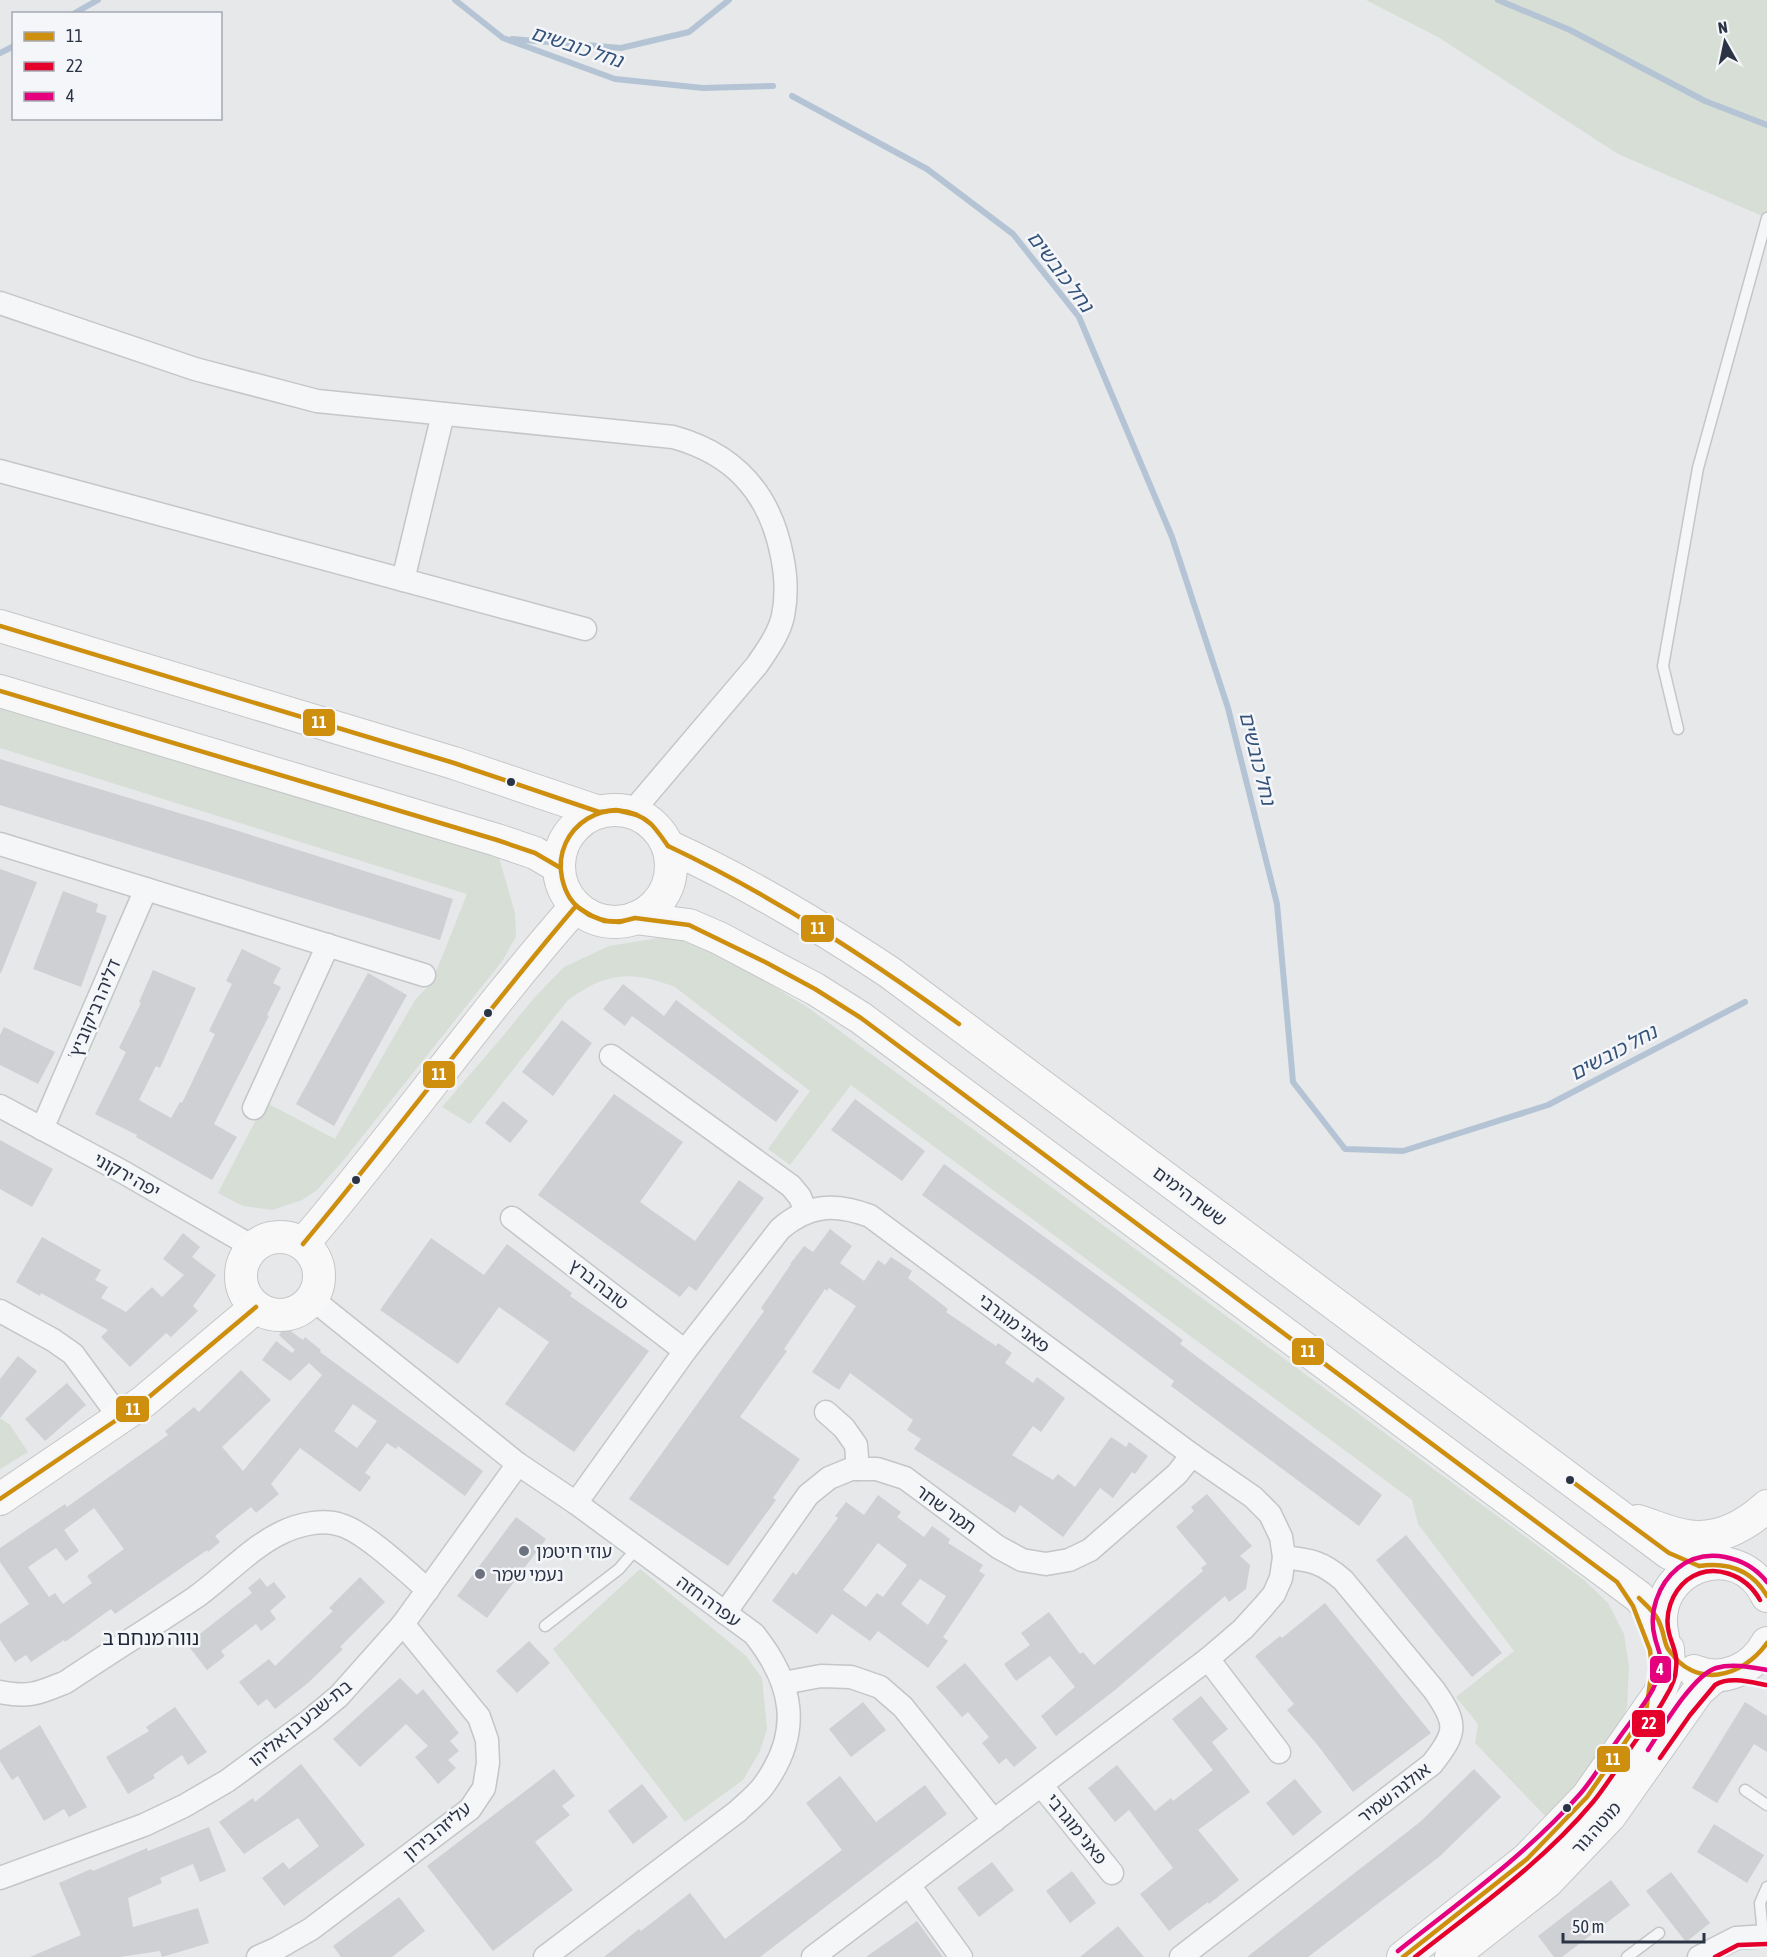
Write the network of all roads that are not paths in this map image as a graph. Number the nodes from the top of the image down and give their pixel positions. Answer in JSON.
{"nodes":[{"id":1,"x":1767,"y":218,"type":"edge"},
{"id":2,"x":0,"y":303,"type":"edge"},
{"id":3,"x":442,"y":414,"type":"junction"},
{"id":4,"x":0,"y":471,"type":"edge"},
{"id":5,"x":404,"y":580,"type":"junction"},
{"id":6,"x":0,"y":626,"type":"edge"},
{"id":7,"x":585,"y":629,"type":"dead end"},
{"id":8,"x":0,"y":691,"type":"edge"},
{"id":9,"x":1678,"y":729,"type":"dead end"},
{"id":10,"x":599,"y":812,"type":"junction"},
{"id":11,"x":632,"y":813,"type":"junction"},
{"id":12,"x":0,"y":844,"type":"edge"},
{"id":13,"x":668,"y":846,"type":"junction"},
{"id":14,"x":559,"y":867,"type":"junction"},
{"id":15,"x":146,"y":889,"type":"junction"},
{"id":16,"x":576,"y":906,"type":"junction"},
{"id":17,"x":635,"y":918,"type":"junction"},
{"id":18,"x":328,"y":945,"type":"junction"},
{"id":19,"x":424,"y":975,"type":"dead end"},
{"id":20,"x":611,"y":1056,"type":"dead end"},
{"id":21,"x":0,"y":1106,"type":"edge"},
{"id":22,"x":254,"y":1108,"type":"dead end"},
{"id":23,"x":42,"y":1129,"type":"junction"},
{"id":24,"x":806,"y":1212,"type":"junction"},
{"id":25,"x":512,"y":1218,"type":"dead end"},
{"id":26,"x":303,"y":1244,"type":"junction"},
{"id":27,"x":253,"y":1247,"type":"junction"},
{"id":28,"x":311,"y":1298,"type":"junction"},
{"id":29,"x":256,"y":1307,"type":"junction"},
{"id":30,"x":0,"y":1311,"type":"edge"},
{"id":31,"x":685,"y":1351,"type":"junction"},
{"id":32,"x":826,"y":1412,"type":"dead end"},
{"id":33,"x":120,"y":1418,"type":"junction"},
{"id":34,"x":1192,"y":1455,"type":"junction"},
{"id":35,"x":518,"y":1464,"type":"junction"},
{"id":36,"x":858,"y":1469,"type":"junction"},
{"id":37,"x":0,"y":1499,"type":"edge"},
{"id":38,"x":576,"y":1503,"type":"junction"},
{"id":39,"x":1767,"y":1506,"type":"edge"},
{"id":40,"x":1615,"y":1514,"type":"junction"},
{"id":41,"x":1767,"y":1527,"type":"edge"},
{"id":42,"x":637,"y":1548,"type":"junction"},
{"id":43,"x":1284,"y":1557,"type":"junction"},
{"id":44,"x":1711,"y":1565,"type":"junction"},
{"id":45,"x":1617,"y":1582,"type":"junction"},
{"id":46,"x":428,"y":1590,"type":"junction"},
{"id":47,"x":1767,"y":1596,"type":"edge"},
{"id":48,"x":725,"y":1613,"type":"junction"},
{"id":49,"x":403,"y":1624,"type":"junction"},
{"id":50,"x":545,"y":1626,"type":"dead end"},
{"id":51,"x":1664,"y":1635,"type":"junction"},
{"id":52,"x":1767,"y":1643,"type":"edge"},
{"id":53,"x":1208,"y":1659,"type":"junction"},
{"id":54,"x":1725,"y":1674,"type":"junction"},
{"id":55,"x":1767,"y":1678,"type":"edge"},
{"id":56,"x":783,"y":1683,"type":"junction"},
{"id":57,"x":0,"y":1692,"type":"edge"},
{"id":58,"x":1646,"y":1712,"type":"junction"},
{"id":59,"x":1279,"y":1752,"type":"dead end"},
{"id":60,"x":1041,"y":1785,"type":"junction"},
{"id":61,"x":1745,"y":1790,"type":"dead end"},
{"id":62,"x":1767,"y":1805,"type":"edge"},
{"id":63,"x":994,"y":1821,"type":"junction"},
{"id":64,"x":1112,"y":1873,"type":"dead end"},
{"id":65,"x":0,"y":1878,"type":"edge"},
{"id":66,"x":909,"y":1885,"type":"junction"},
{"id":67,"x":1767,"y":1887,"type":"edge"},
{"id":68,"x":1659,"y":1933,"type":"dead end"},
{"id":69,"x":1765,"y":1935,"type":"edge"},
{"id":70,"x":258,"y":1957,"type":"edge"},
{"id":71,"x":545,"y":1957,"type":"edge"},
{"id":72,"x":813,"y":1957,"type":"edge"},
{"id":73,"x":962,"y":1957,"type":"edge"},
{"id":74,"x":1181,"y":1957,"type":"edge"},
{"id":75,"x":1403,"y":1957,"type":"edge"},
{"id":76,"x":1451,"y":1957,"type":"edge"},
{"id":77,"x":1627,"y":1957,"type":"edge"},
{"id":78,"x":1699,"y":1957,"type":"edge"}],
"edges":[{"from":1,"to":9,"type":"lane"},
{"from":2,"to":3,"type":"street"},
{"from":3,"to":5,"type":"street"},
{"from":3,"to":11,"type":"street"},
{"from":4,"to":5,"type":"street"},
{"from":5,"to":7,"type":"street"},
{"from":6,"to":10,"type":"main road"},
{"from":8,"to":14,"type":"main road"},
{"from":10,"to":11,"type":"main road"},
{"from":10,"to":14,"type":"main road"},
{"from":11,"to":13,"type":"main road"},
{"from":12,"to":15,"type":"street"},
{"from":13,"to":17,"type":"main road"},
{"from":13,"to":40,"type":"main road","name":"ששת הימים"},
{"from":14,"to":16,"type":"main road"},
{"from":15,"to":18,"type":"street"},
{"from":15,"to":23,"type":"street","name":"'דליה רביקוביץ"},
{"from":16,"to":17,"type":"main road"},
{"from":16,"to":26,"type":"main road"},
{"from":17,"to":45,"type":"main road"},
{"from":18,"to":19,"type":"street"},
{"from":18,"to":22,"type":"street"},
{"from":20,"to":24,"type":"street"},
{"from":21,"to":23,"type":"street","name":"יפה ירקוני"},
{"from":23,"to":27,"type":"street","name":"יפה ירקוני"},
{"from":24,"to":31,"type":"street"},
{"from":24,"to":34,"type":"street","name":"פאני מוגרבי"},
{"from":25,"to":31,"type":"street","name":"טובה ברץ"},
{"from":26,"to":27,"type":"main road"},
{"from":26,"to":28,"type":"main road"},
{"from":27,"to":29,"type":"main road"},
{"from":28,"to":29,"type":"main road"},
{"from":28,"to":35,"type":"street","name":"עפרה חזה"},
{"from":29,"to":33,"type":"main road"},
{"from":30,"to":33,"type":"street"},
{"from":31,"to":38,"type":"street"},
{"from":32,"to":36,"type":"street"},
{"from":33,"to":37,"type":"main road"},
{"from":34,"to":36,"type":"street","name":"תמר שחר"},
{"from":34,"to":43,"type":"street","name":"פאני מוגרבי"},
{"from":35,"to":38,"type":"street","name":"עפרה חזה"},
{"from":35,"to":46,"type":"street","name":"בת-שבע בן-אליהו"},
{"from":36,"to":48,"type":"street","name":"תמר שחר"},
{"from":38,"to":42,"type":"street","name":"עפרה חזה"},
{"from":39,"to":40,"type":"main road"},
{"from":40,"to":44,"type":"main road","name":"ששת הימים"},
{"from":41,"to":44,"type":"main road"},
{"from":42,"to":48,"type":"street","name":"עפרה חזה"},
{"from":42,"to":50,"type":"lane"},
{"from":43,"to":53,"type":"street","name":"פאני מוגרבי"},
{"from":43,"to":74,"type":"street","name":"אולגה שמיר"},
{"from":44,"to":47,"type":"main road","name":"ששת הימים"},
{"from":44,"to":51,"type":"main road","name":"מוטה גור"},
{"from":45,"to":51,"type":"main road"},
{"from":45,"to":58,"type":"main road"},
{"from":46,"to":49,"type":"street","name":"בת-שבע בן-אליהו"},
{"from":46,"to":57,"type":"street"},
{"from":48,"to":56,"type":"street","name":"עפרה חזה"},
{"from":49,"to":65,"type":"street","name":"בת-שבע בן-אליהו"},
{"from":49,"to":70,"type":"street","name":"עליזה בירון"},
{"from":51,"to":54,"type":"main road"},
{"from":51,"to":58,"type":"main road","name":"מוטה גור"},
{"from":52,"to":54,"type":"main road","name":"מוטה גור"},
{"from":53,"to":59,"type":"street"},
{"from":53,"to":60,"type":"street","name":"פאני מוגרבי"},
{"from":54,"to":55,"type":"main road"},
{"from":54,"to":76,"type":"main road","name":"מוטה גור"},
{"from":56,"to":63,"type":"street"},
{"from":56,"to":71,"type":"street","name":"עפרה חזה"},
{"from":58,"to":75,"type":"main road","name":"מוטה גור"},
{"from":60,"to":63,"type":"street","name":"פאני מוגרבי"},
{"from":60,"to":64,"type":"street","name":"פאני מוגרבי"},
{"from":61,"to":62,"type":"lane"},
{"from":63,"to":66,"type":"street","name":"פאני מוגרבי"},
{"from":66,"to":72,"type":"street","name":"פאני מוגרבי"},
{"from":66,"to":73,"type":"street"},
{"from":67,"to":69,"type":"lane"},
{"from":68,"to":77,"type":"lane"},
{"from":69,"to":78,"type":"street"}]}
